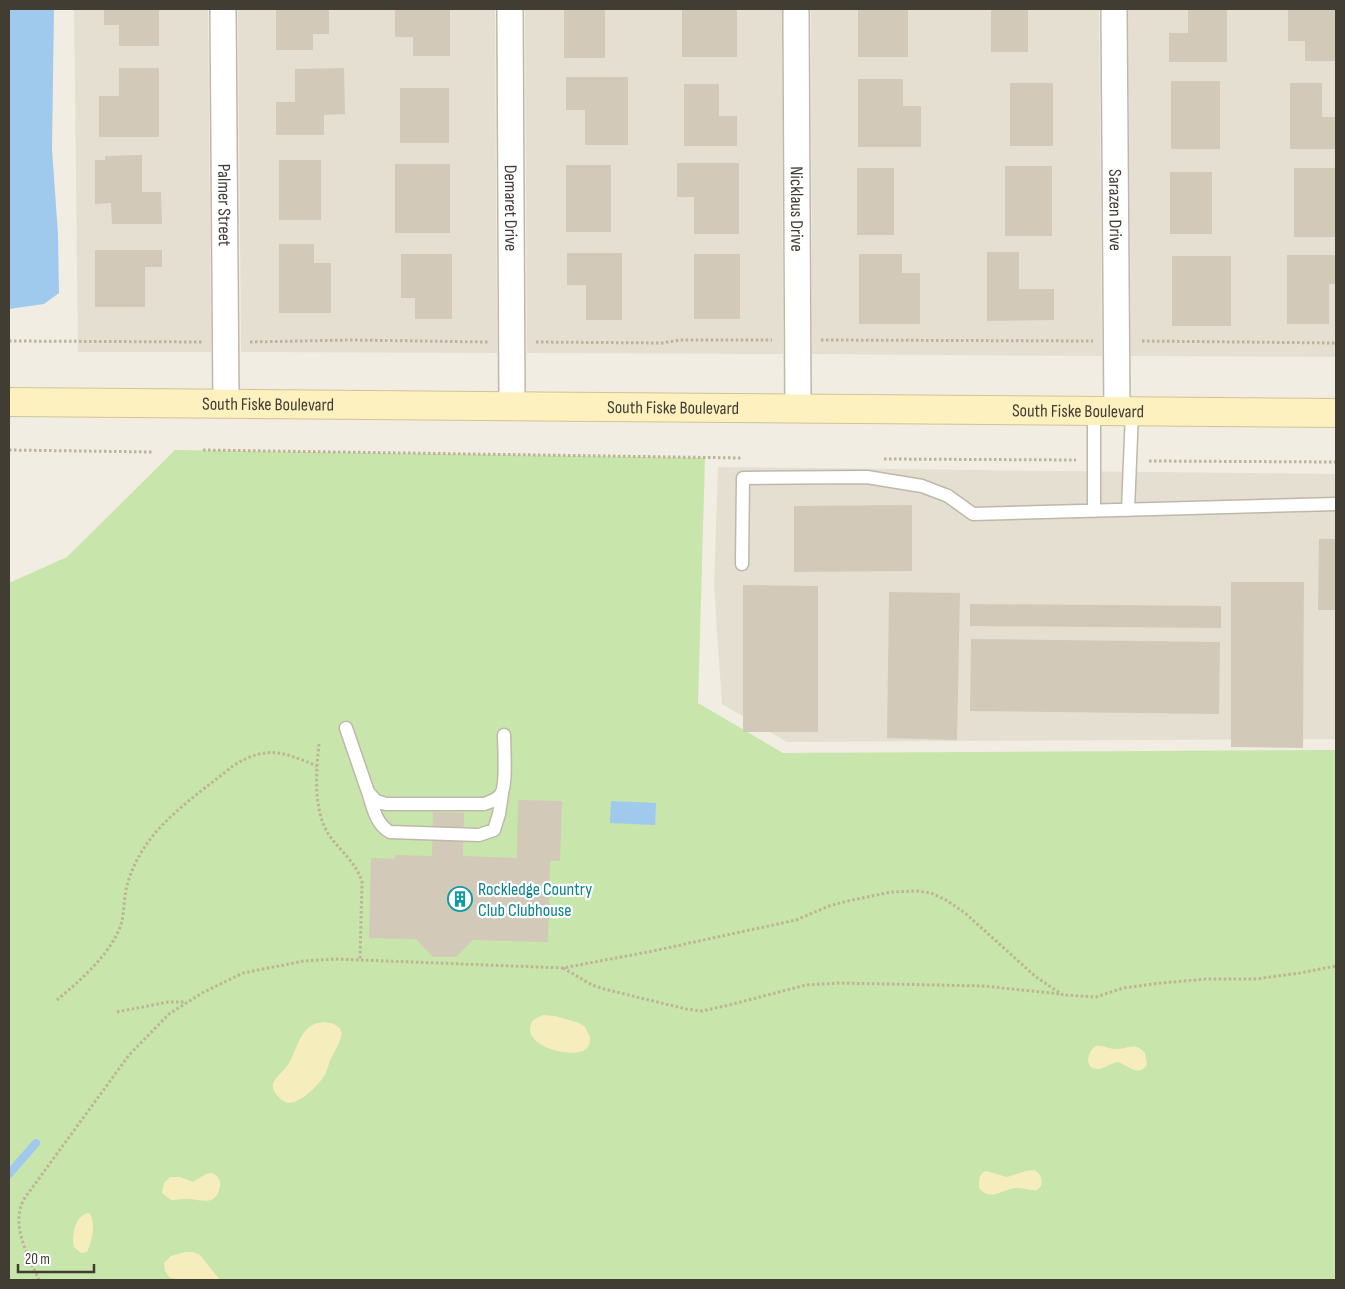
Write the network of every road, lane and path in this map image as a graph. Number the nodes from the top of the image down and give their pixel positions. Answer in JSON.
{"nodes":[{"id":1,"x":223,"y":9,"type":"edge"},
{"id":2,"x":510,"y":9,"type":"edge"},
{"id":3,"x":796,"y":9,"type":"edge"},
{"id":4,"x":1114,"y":9,"type":"edge"},
{"id":5,"x":777,"y":340,"type":"dead end"},
{"id":6,"x":816,"y":340,"type":"dead end"},
{"id":7,"x":9,"y":341,"type":"edge"},
{"id":8,"x":1096,"y":341,"type":"dead end"},
{"id":9,"x":1137,"y":341,"type":"dead end"},
{"id":10,"x":202,"y":342,"type":"dead end"},
{"id":11,"x":249,"y":342,"type":"dead end"},
{"id":12,"x":494,"y":342,"type":"dead end"},
{"id":13,"x":527,"y":342,"type":"dead end"},
{"id":14,"x":1336,"y":343,"type":"edge"},
{"id":15,"x":9,"y":402,"type":"edge"},
{"id":16,"x":226,"y":403,"type":"junction"},
{"id":17,"x":512,"y":406,"type":"junction"},
{"id":18,"x":798,"y":408,"type":"junction"},
{"id":19,"x":1114,"y":412,"type":"junction"},
{"id":20,"x":1336,"y":413,"type":"edge"},
{"id":21,"x":9,"y":450,"type":"edge"},
{"id":22,"x":152,"y":452,"type":"dead end"},
{"id":23,"x":1336,"y":504,"type":"edge"},
{"id":24,"x":1128,"y":510,"type":"junction"},
{"id":25,"x":1094,"y":511,"type":"junction"},
{"id":26,"x":742,"y":564,"type":"dead end"},
{"id":27,"x":346,"y":728,"type":"dead end"},
{"id":28,"x":504,"y":735,"type":"dead end"},
{"id":29,"x":319,"y":744,"type":"dead end"},
{"id":30,"x":316,"y":766,"type":"junction"},
{"id":31,"x":368,"y":792,"type":"junction"},
{"id":32,"x":502,"y":794,"type":"junction"},
{"id":33,"x":360,"y":960,"type":"junction"},
{"id":34,"x":1336,"y":966,"type":"edge"},
{"id":35,"x":564,"y":968,"type":"junction"},
{"id":36,"x":1063,"y":995,"type":"junction"},
{"id":37,"x":57,"y":1000,"type":"dead end"},
{"id":38,"x":186,"y":1002,"type":"junction"},
{"id":39,"x":117,"y":1012,"type":"dead end"},
{"id":40,"x":39,"y":1280,"type":"edge"}],
"edges":[{"from":1,"to":16,"type":"street","name":"Palmer Street"},
{"from":2,"to":17,"type":"street","name":"Demaret Drive"},
{"from":3,"to":18,"type":"street","name":"Nicklaus Drive"},
{"from":4,"to":19,"type":"street","name":"Sarazen Drive"},
{"from":5,"to":13,"type":"path"},
{"from":6,"to":8,"type":"path"},
{"from":7,"to":10,"type":"path"},
{"from":9,"to":14,"type":"path"},
{"from":11,"to":12,"type":"path"},
{"from":15,"to":16,"type":"main road","name":"South Fiske Boulevard"},
{"from":16,"to":17,"type":"main road","name":"South Fiske Boulevard"},
{"from":17,"to":18,"type":"main road","name":"South Fiske Boulevard"},
{"from":18,"to":19,"type":"main road","name":"South Fiske Boulevard"},
{"from":19,"to":20,"type":"main road","name":"South Fiske Boulevard"},
{"from":19,"to":24,"type":"lane"},
{"from":19,"to":25,"type":"lane"},
{"from":21,"to":22,"type":"path"},
{"from":23,"to":24,"type":"lane"},
{"from":24,"to":25,"type":"lane"},
{"from":25,"to":26,"type":"lane"},
{"from":27,"to":31,"type":"lane"},
{"from":28,"to":32,"type":"lane"},
{"from":29,"to":30,"type":"path"},
{"from":30,"to":33,"type":"path"},
{"from":30,"to":37,"type":"path"},
{"from":31,"to":32,"type":"lane"},
{"from":31,"to":32,"type":"lane"},
{"from":33,"to":35,"type":"path"},
{"from":33,"to":38,"type":"path"},
{"from":34,"to":36,"type":"path"},
{"from":35,"to":36,"type":"path"},
{"from":35,"to":36,"type":"path"},
{"from":38,"to":39,"type":"path"},
{"from":38,"to":40,"type":"path"}]}
